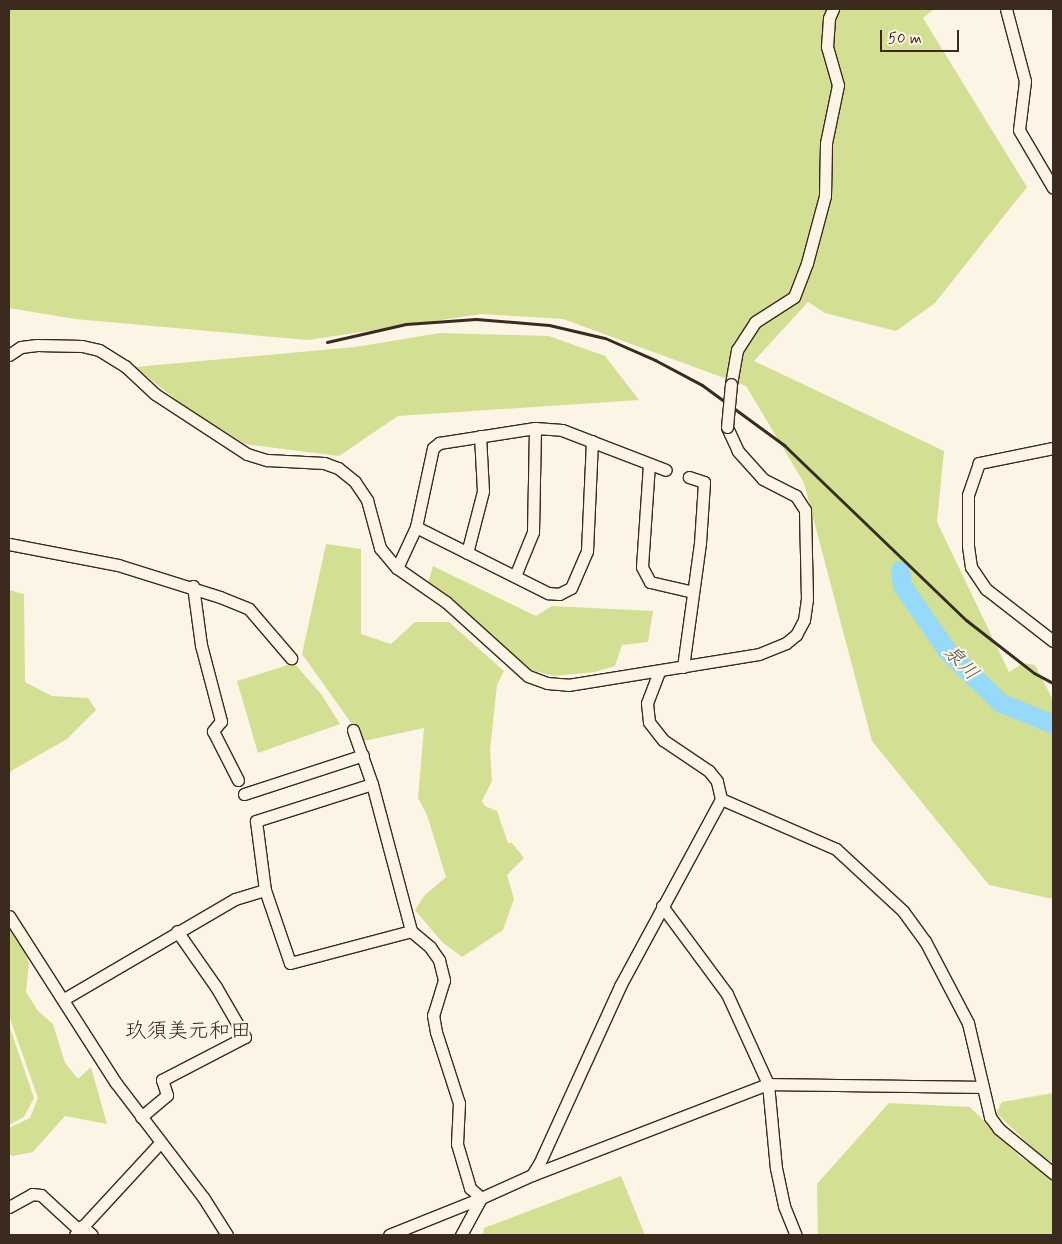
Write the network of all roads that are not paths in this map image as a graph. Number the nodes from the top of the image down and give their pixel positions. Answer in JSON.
{"nodes":[{"id":1,"x":833,"y":9,"type":"edge"},
{"id":2,"x":1006,"y":9,"type":"edge"},
{"id":3,"x":1053,"y":188,"type":"edge"},
{"id":4,"x":9,"y":355,"type":"edge"},
{"id":5,"x":536,"y":428,"type":"junction"},
{"id":6,"x":480,"y":436,"type":"junction"},
{"id":7,"x":592,"y":441,"type":"junction"},
{"id":8,"x":1053,"y":448,"type":"edge"},
{"id":9,"x":649,"y":464,"type":"junction"},
{"id":10,"x":666,"y":470,"type":"dead end"},
{"id":11,"x":690,"y":477,"type":"dead end"},
{"id":12,"x":416,"y":527,"type":"junction"},
{"id":13,"x":9,"y":544,"type":"edge"},
{"id":14,"x":467,"y":553,"type":"junction"},
{"id":15,"x":397,"y":568,"type":"junction"},
{"id":16,"x":515,"y":576,"type":"junction"},
{"id":17,"x":194,"y":586,"type":"junction"},
{"id":18,"x":693,"y":592,"type":"junction"},
{"id":19,"x":1053,"y":641,"type":"edge"},
{"id":20,"x":291,"y":658,"type":"dead end"},
{"id":21,"x":683,"y":667,"type":"junction"},
{"id":22,"x":659,"y":671,"type":"junction"},
{"id":23,"x":353,"y":730,"type":"dead end"},
{"id":24,"x":363,"y":756,"type":"junction"},
{"id":25,"x":238,"y":780,"type":"dead end"},
{"id":26,"x":372,"y":784,"type":"junction"},
{"id":27,"x":244,"y":794,"type":"dead end"},
{"id":28,"x":721,"y":799,"type":"junction"},
{"id":29,"x":265,"y":890,"type":"junction"},
{"id":30,"x":662,"y":906,"type":"junction"},
{"id":31,"x":9,"y":916,"type":"edge"},
{"id":32,"x":177,"y":931,"type":"junction"},
{"id":33,"x":411,"y":931,"type":"junction"},
{"id":34,"x":64,"y":999,"type":"junction"},
{"id":35,"x":768,"y":1084,"type":"junction"},
{"id":36,"x":982,"y":1087,"type":"junction"},
{"id":37,"x":141,"y":1117,"type":"junction"},
{"id":38,"x":160,"y":1142,"type":"junction"},
{"id":39,"x":1053,"y":1174,"type":"edge"},
{"id":40,"x":532,"y":1175,"type":"junction"},
{"id":41,"x":481,"y":1198,"type":"junction"},
{"id":42,"x":9,"y":1208,"type":"edge"},
{"id":43,"x":79,"y":1231,"type":"edge"},
{"id":44,"x":92,"y":1235,"type":"edge"},
{"id":45,"x":227,"y":1235,"type":"edge"},
{"id":46,"x":389,"y":1235,"type":"edge"},
{"id":47,"x":461,"y":1235,"type":"edge"},
{"id":48,"x":796,"y":1235,"type":"edge"}],
"edges":[{"from":1,"to":21,"type":"street","bridge":true},
{"from":2,"to":3,"type":"street"},
{"from":4,"to":15,"type":"street"},
{"from":5,"to":6,"type":"street"},
{"from":5,"to":7,"type":"street"},
{"from":5,"to":16,"type":"street"},
{"from":6,"to":12,"type":"street"},
{"from":6,"to":14,"type":"street"},
{"from":7,"to":9,"type":"street"},
{"from":7,"to":16,"type":"street"},
{"from":8,"to":19,"type":"street"},
{"from":9,"to":10,"type":"street"},
{"from":9,"to":18,"type":"street"},
{"from":11,"to":18,"type":"street"},
{"from":12,"to":14,"type":"street"},
{"from":12,"to":15,"type":"street"},
{"from":13,"to":17,"type":"street"},
{"from":14,"to":16,"type":"street"},
{"from":15,"to":22,"type":"street"},
{"from":17,"to":20,"type":"street"},
{"from":17,"to":25,"type":"street"},
{"from":18,"to":21,"type":"street"},
{"from":21,"to":22,"type":"street"},
{"from":22,"to":28,"type":"street"},
{"from":23,"to":24,"type":"street"},
{"from":24,"to":26,"type":"street"},
{"from":24,"to":27,"type":"street"},
{"from":26,"to":29,"type":"street"},
{"from":26,"to":33,"type":"street"},
{"from":28,"to":30,"type":"street"},
{"from":28,"to":36,"type":"street"},
{"from":29,"to":32,"type":"street"},
{"from":29,"to":33,"type":"street"},
{"from":30,"to":35,"type":"street"},
{"from":30,"to":40,"type":"street"},
{"from":31,"to":34,"type":"street"},
{"from":32,"to":34,"type":"street"},
{"from":32,"to":37,"type":"street"},
{"from":33,"to":41,"type":"street"},
{"from":34,"to":37,"type":"street"},
{"from":35,"to":36,"type":"street"},
{"from":35,"to":40,"type":"street"},
{"from":35,"to":48,"type":"street"},
{"from":36,"to":39,"type":"street"},
{"from":37,"to":38,"type":"street"},
{"from":38,"to":43,"type":"street"},
{"from":38,"to":45,"type":"street"},
{"from":40,"to":41,"type":"street"},
{"from":41,"to":46,"type":"street"},
{"from":41,"to":47,"type":"street"},
{"from":42,"to":43,"type":"street"},
{"from":43,"to":44,"type":"street"}]}
